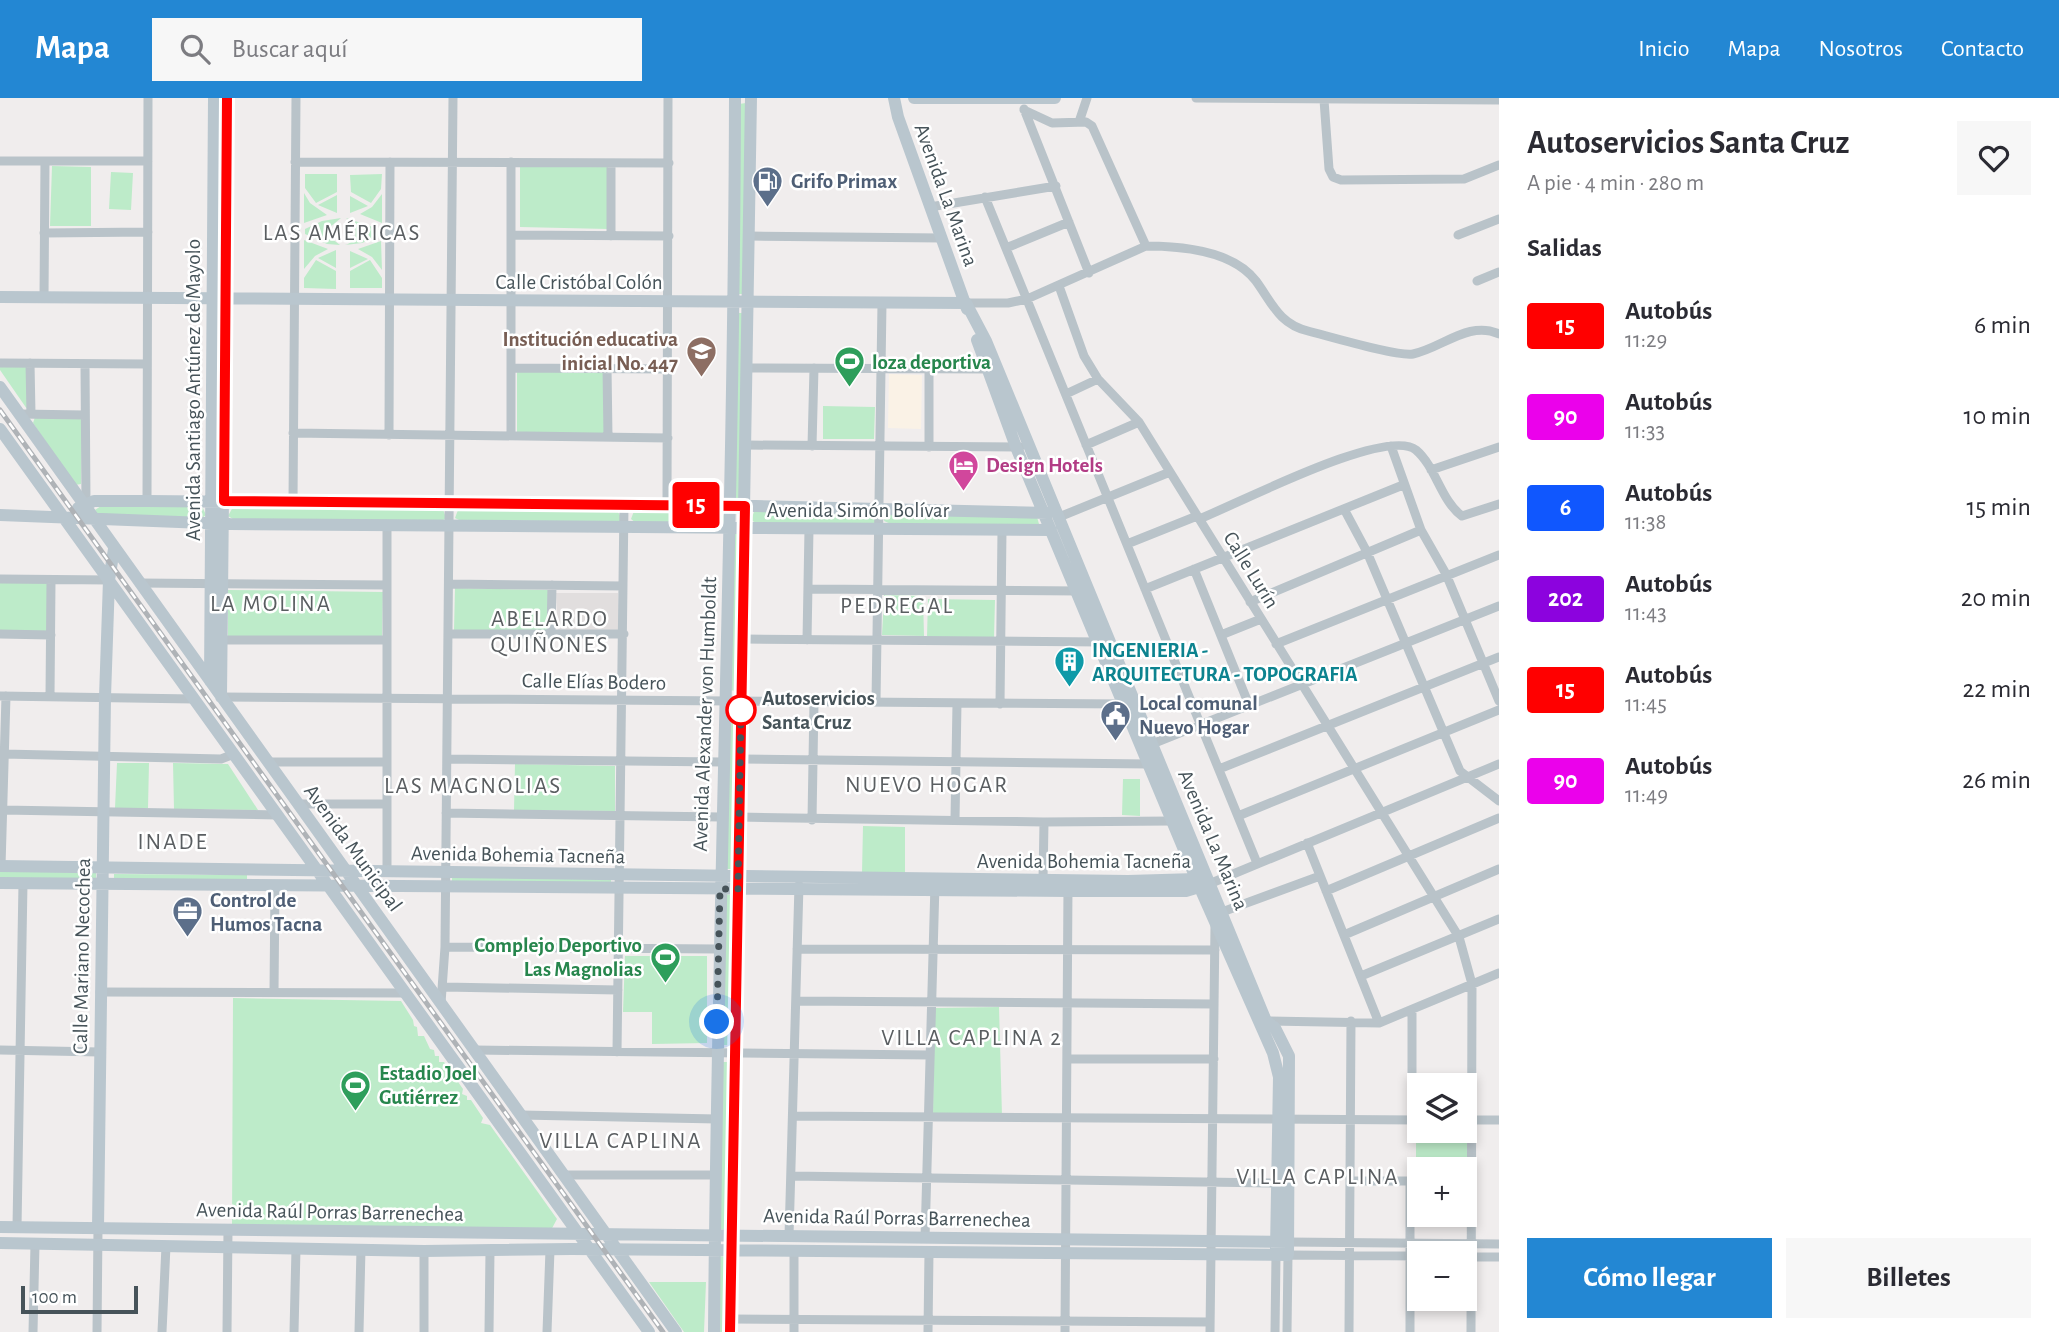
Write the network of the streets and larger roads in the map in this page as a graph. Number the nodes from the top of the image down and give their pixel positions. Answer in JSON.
{"nodes":[{"id":1,"x":148,"y":98,"type":"edge"},
{"id":2,"x":214,"y":98,"type":"edge"},
{"id":3,"x":227,"y":98,"type":"edge"},
{"id":4,"x":296,"y":98,"type":"edge"},
{"id":5,"x":453,"y":98,"type":"edge"},
{"id":6,"x":668,"y":98,"type":"edge"},
{"id":7,"x":735,"y":98,"type":"edge"},
{"id":8,"x":751,"y":98,"type":"edge"},
{"id":9,"x":894,"y":98,"type":"edge"},
{"id":10,"x":914,"y":98,"type":"edge"},
{"id":11,"x":1055,"y":98,"type":"edge"},
{"id":12,"x":1087,"y":98,"type":"edge"},
{"id":13,"x":1196,"y":98,"type":"edge"},
{"id":14,"x":1474,"y":98,"type":"edge"},
{"id":15,"x":1489,"y":98,"type":"edge"},
{"id":16,"x":963,"y":99,"type":"edge"},
{"id":17,"x":1226,"y":99,"type":"edge"},
{"id":18,"x":1311,"y":99,"type":"edge"},
{"id":19,"x":1324,"y":100,"type":"junction"},
{"id":20,"x":1499,"y":100,"type":"edge"},
{"id":21,"x":1027,"y":102,"type":"edge"},
{"id":22,"x":1079,"y":122,"type":"junction"},
{"id":23,"x":0,"y":161,"type":"edge"},
{"id":24,"x":45,"y":161,"type":"junction"},
{"id":25,"x":148,"y":161,"type":"junction"},
{"id":26,"x":295,"y":162,"type":"junction"},
{"id":27,"x":390,"y":162,"type":"junction"},
{"id":28,"x":452,"y":162,"type":"junction"},
{"id":29,"x":512,"y":162,"type":"junction"},
{"id":30,"x":611,"y":163,"type":"junction"},
{"id":31,"x":668,"y":163,"type":"junction"},
{"id":32,"x":1499,"y":165,"type":"edge"},
{"id":33,"x":1056,"y":186,"type":"junction"},
{"id":34,"x":985,"y":197,"type":"junction"},
{"id":35,"x":930,"y":207,"type":"junction"},
{"id":36,"x":1499,"y":219,"type":"edge"},
{"id":37,"x":1069,"y":222,"type":"junction"},
{"id":38,"x":148,"y":232,"type":"junction"},
{"id":39,"x":44,"y":233,"type":"junction"},
{"id":40,"x":511,"y":235,"type":"junction"},
{"id":41,"x":1458,"y":235,"type":"dead end"},
{"id":42,"x":611,"y":236,"type":"junction"},
{"id":43,"x":669,"y":236,"type":"junction"},
{"id":44,"x":750,"y":236,"type":"junction"},
{"id":45,"x":942,"y":237,"type":"junction"},
{"id":46,"x":1146,"y":246,"type":"junction"},
{"id":47,"x":1006,"y":248,"type":"junction"},
{"id":48,"x":1499,"y":272,"type":"edge"},
{"id":49,"x":1089,"y":273,"type":"junction"},
{"id":50,"x":1477,"y":281,"type":"dead end"},
{"id":51,"x":1059,"y":286,"type":"junction"},
{"id":52,"x":0,"y":297,"type":"edge"},
{"id":53,"x":44,"y":298,"type":"junction"},
{"id":54,"x":147,"y":298,"type":"junction"},
{"id":55,"x":219,"y":299,"type":"junction"},
{"id":56,"x":294,"y":299,"type":"junction"},
{"id":57,"x":1027,"y":299,"type":"junction"},
{"id":58,"x":390,"y":300,"type":"junction"},
{"id":59,"x":451,"y":300,"type":"junction"},
{"id":60,"x":511,"y":301,"type":"junction"},
{"id":61,"x":670,"y":302,"type":"junction"},
{"id":62,"x":734,"y":302,"type":"junction"},
{"id":63,"x":749,"y":302,"type":"junction"},
{"id":64,"x":882,"y":303,"type":"junction"},
{"id":65,"x":966,"y":303,"type":"junction"},
{"id":66,"x":1499,"y":334,"type":"edge"},
{"id":67,"x":0,"y":363,"type":"edge"},
{"id":68,"x":30,"y":363,"type":"junction"},
{"id":69,"x":85,"y":364,"type":"junction"},
{"id":70,"x":147,"y":364,"type":"junction"},
{"id":71,"x":511,"y":368,"type":"junction"},
{"id":72,"x":607,"y":368,"type":"junction"},
{"id":73,"x":747,"y":368,"type":"junction"},
{"id":74,"x":814,"y":368,"type":"junction"},
{"id":75,"x":882,"y":368,"type":"junction"},
{"id":76,"x":669,"y":369,"type":"junction"},
{"id":77,"x":929,"y":369,"type":"junction"},
{"id":78,"x":992,"y":369,"type":"junction"},
{"id":79,"x":1098,"y":379,"type":"junction"},
{"id":80,"x":0,"y":387,"type":"edge"},
{"id":81,"x":1066,"y":394,"type":"junction"},
{"id":82,"x":25,"y":414,"type":"junction"},
{"id":83,"x":85,"y":415,"type":"junction"},
{"id":84,"x":1139,"y":422,"type":"junction"},
{"id":85,"x":0,"y":429,"type":"edge"},
{"id":86,"x":293,"y":433,"type":"junction"},
{"id":87,"x":389,"y":435,"type":"junction"},
{"id":88,"x":450,"y":435,"type":"junction"},
{"id":89,"x":511,"y":436,"type":"junction"},
{"id":90,"x":608,"y":437,"type":"junction"},
{"id":91,"x":668,"y":438,"type":"junction"},
{"id":92,"x":1086,"y":444,"type":"junction"},
{"id":93,"x":746,"y":445,"type":"junction"},
{"id":94,"x":812,"y":446,"type":"junction"},
{"id":95,"x":881,"y":446,"type":"junction"},
{"id":96,"x":1391,"y":446,"type":"junction"},
{"id":97,"x":929,"y":447,"type":"junction"},
{"id":98,"x":1022,"y":447,"type":"junction"},
{"id":99,"x":1499,"y":447,"type":"edge"},
{"id":100,"x":1431,"y":470,"type":"junction"},
{"id":101,"x":1170,"y":472,"type":"junction"},
{"id":102,"x":1403,"y":485,"type":"junction"},
{"id":103,"x":1108,"y":497,"type":"junction"},
{"id":104,"x":147,"y":501,"type":"junction"},
{"id":105,"x":218,"y":501,"type":"junction"},
{"id":106,"x":293,"y":502,"type":"junction"},
{"id":107,"x":450,"y":503,"type":"junction"},
{"id":108,"x":84,"y":504,"type":"junction"},
{"id":109,"x":1499,"y":504,"type":"edge"},
{"id":110,"x":624,"y":505,"type":"junction"},
{"id":111,"x":667,"y":505,"type":"junction"},
{"id":112,"x":730,"y":506,"type":"junction"},
{"id":113,"x":745,"y":506,"type":"junction"},
{"id":114,"x":881,"y":508,"type":"junction"},
{"id":115,"x":1344,"y":509,"type":"junction"},
{"id":116,"x":1043,"y":511,"type":"junction"},
{"id":117,"x":0,"y":515,"type":"edge"},
{"id":118,"x":63,"y":516,"type":"junction"},
{"id":119,"x":1059,"y":517,"type":"junction"},
{"id":120,"x":1198,"y":517,"type":"junction"},
{"id":121,"x":94,"y":521,"type":"junction"},
{"id":122,"x":217,"y":523,"type":"junction"},
{"id":123,"x":387,"y":525,"type":"junction"},
{"id":124,"x":450,"y":526,"type":"junction"},
{"id":125,"x":624,"y":528,"type":"junction"},
{"id":126,"x":730,"y":529,"type":"junction"},
{"id":127,"x":745,"y":529,"type":"junction"},
{"id":128,"x":809,"y":529,"type":"junction"},
{"id":129,"x":881,"y":529,"type":"junction"},
{"id":130,"x":1002,"y":530,"type":"junction"},
{"id":131,"x":1051,"y":530,"type":"junction"},
{"id":132,"x":1421,"y":530,"type":"junction"},
{"id":133,"x":1127,"y":544,"type":"junction"},
{"id":134,"x":114,"y":549,"type":"junction"},
{"id":135,"x":1367,"y":552,"type":"junction"},
{"id":136,"x":1499,"y":555,"type":"edge"},
{"id":137,"x":1223,"y":558,"type":"junction"},
{"id":138,"x":1194,"y":569,"type":"junction"},
{"id":139,"x":1446,"y":574,"type":"junction"},
{"id":140,"x":0,"y":579,"type":"edge"},
{"id":141,"x":51,"y":580,"type":"junction"},
{"id":142,"x":109,"y":580,"type":"junction"},
{"id":143,"x":139,"y":583,"type":"junction"},
{"id":144,"x":449,"y":584,"type":"junction"},
{"id":145,"x":217,"y":585,"type":"junction"},
{"id":146,"x":387,"y":585,"type":"junction"},
{"id":147,"x":552,"y":585,"type":"junction"},
{"id":148,"x":623,"y":586,"type":"junction"},
{"id":149,"x":808,"y":589,"type":"junction"},
{"id":150,"x":1145,"y":589,"type":"junction"},
{"id":151,"x":1001,"y":591,"type":"junction"},
{"id":152,"x":880,"y":592,"type":"junction"},
{"id":153,"x":1083,"y":592,"type":"junction"},
{"id":154,"x":1388,"y":599,"type":"junction"},
{"id":155,"x":1250,"y":602,"type":"junction"},
{"id":156,"x":1499,"y":606,"type":"edge"},
{"id":157,"x":1261,"y":619,"type":"junction"},
{"id":158,"x":1466,"y":620,"type":"junction"},
{"id":159,"x":0,"y":634,"type":"edge"},
{"id":160,"x":449,"y":634,"type":"junction"},
{"id":161,"x":624,"y":634,"type":"junction"},
{"id":162,"x":51,"y":635,"type":"junction"},
{"id":163,"x":551,"y":635,"type":"junction"},
{"id":164,"x":1221,"y":635,"type":"junction"},
{"id":165,"x":743,"y":639,"type":"junction"},
{"id":166,"x":222,"y":640,"type":"junction"},
{"id":167,"x":387,"y":640,"type":"junction"},
{"id":168,"x":807,"y":640,"type":"junction"},
{"id":169,"x":1000,"y":641,"type":"junction"},
{"id":170,"x":877,"y":642,"type":"junction"},
{"id":171,"x":1104,"y":642,"type":"junction"},
{"id":172,"x":1405,"y":643,"type":"junction"},
{"id":173,"x":1276,"y":644,"type":"junction"},
{"id":174,"x":1499,"y":657,"type":"edge"},
{"id":175,"x":1483,"y":663,"type":"junction"},
{"id":176,"x":210,"y":681,"type":"junction"},
{"id":177,"x":1301,"y":684,"type":"junction"},
{"id":178,"x":1424,"y":687,"type":"junction"},
{"id":179,"x":3,"y":696,"type":"edge"},
{"id":180,"x":50,"y":696,"type":"junction"},
{"id":181,"x":105,"y":697,"type":"junction"},
{"id":182,"x":221,"y":697,"type":"junction"},
{"id":183,"x":387,"y":697,"type":"junction"},
{"id":184,"x":448,"y":698,"type":"junction"},
{"id":185,"x":194,"y":699,"type":"junction"},
{"id":186,"x":622,"y":700,"type":"junction"},
{"id":187,"x":725,"y":701,"type":"junction"},
{"id":188,"x":741,"y":701,"type":"junction"},
{"id":189,"x":1499,"y":701,"type":"edge"},
{"id":190,"x":814,"y":702,"type":"junction"},
{"id":191,"x":876,"y":702,"type":"junction"},
{"id":192,"x":957,"y":703,"type":"junction"},
{"id":193,"x":1000,"y":704,"type":"junction"},
{"id":194,"x":1129,"y":704,"type":"junction"},
{"id":195,"x":1249,"y":705,"type":"junction"},
{"id":196,"x":1499,"y":710,"type":"edge"},
{"id":197,"x":1201,"y":724,"type":"junction"},
{"id":198,"x":1327,"y":726,"type":"junction"},
{"id":199,"x":1443,"y":733,"type":"junction"},
{"id":200,"x":1152,"y":744,"type":"junction"},
{"id":201,"x":4,"y":754,"type":"junction"},
{"id":202,"x":234,"y":754,"type":"junction"},
{"id":203,"x":104,"y":758,"type":"junction"},
{"id":204,"x":447,"y":759,"type":"junction"},
{"id":205,"x":741,"y":759,"type":"junction"},
{"id":206,"x":621,"y":761,"type":"junction"},
{"id":207,"x":813,"y":761,"type":"junction"},
{"id":208,"x":268,"y":762,"type":"junction"},
{"id":209,"x":387,"y":762,"type":"junction"},
{"id":210,"x":723,"y":762,"type":"junction"},
{"id":211,"x":956,"y":762,"type":"junction"},
{"id":212,"x":1148,"y":764,"type":"junction"},
{"id":213,"x":1499,"y":764,"type":"edge"},
{"id":214,"x":1219,"y":769,"type":"junction"},
{"id":215,"x":1354,"y":769,"type":"junction"},
{"id":216,"x":1467,"y":777,"type":"junction"},
{"id":217,"x":1499,"y":801,"type":"edge"},
{"id":218,"x":298,"y":804,"type":"junction"},
{"id":219,"x":387,"y":804,"type":"junction"},
{"id":220,"x":3,"y":810,"type":"junction"},
{"id":221,"x":103,"y":812,"type":"junction"},
{"id":222,"x":446,"y":813,"type":"junction"},
{"id":223,"x":1381,"y":814,"type":"junction"},
{"id":224,"x":278,"y":815,"type":"junction"},
{"id":225,"x":620,"y":816,"type":"junction"},
{"id":226,"x":1238,"y":816,"type":"junction"},
{"id":227,"x":722,"y":817,"type":"junction"},
{"id":228,"x":740,"y":817,"type":"junction"},
{"id":229,"x":1499,"y":818,"type":"edge"},
{"id":230,"x":811,"y":820,"type":"junction"},
{"id":231,"x":955,"y":820,"type":"junction"},
{"id":232,"x":1172,"y":821,"type":"junction"},
{"id":233,"x":1044,"y":822,"type":"junction"},
{"id":234,"x":1307,"y":843,"type":"junction"},
{"id":235,"x":1408,"y":857,"type":"junction"},
{"id":236,"x":1257,"y":863,"type":"junction"},
{"id":237,"x":1,"y":866,"type":"edge"},
{"id":238,"x":102,"y":868,"type":"junction"},
{"id":239,"x":1499,"y":869,"type":"edge"},
{"id":240,"x":258,"y":870,"type":"junction"},
{"id":241,"x":318,"y":872,"type":"junction"},
{"id":242,"x":347,"y":872,"type":"junction"},
{"id":243,"x":387,"y":872,"type":"junction"},
{"id":244,"x":446,"y":873,"type":"junction"},
{"id":245,"x":1320,"y":876,"type":"junction"},
{"id":246,"x":1043,"y":880,"type":"junction"},
{"id":247,"x":619,"y":882,"type":"junction"},
{"id":248,"x":0,"y":883,"type":"edge"},
{"id":249,"x":23,"y":883,"type":"junction"},
{"id":250,"x":720,"y":883,"type":"junction"},
{"id":251,"x":738,"y":883,"type":"junction"},
{"id":252,"x":799,"y":883,"type":"junction"},
{"id":253,"x":1202,"y":883,"type":"junction"},
{"id":254,"x":102,"y":884,"type":"junction"},
{"id":255,"x":258,"y":885,"type":"junction"},
{"id":256,"x":275,"y":885,"type":"junction"},
{"id":257,"x":935,"y":885,"type":"junction"},
{"id":258,"x":329,"y":886,"type":"junction"},
{"id":259,"x":357,"y":886,"type":"junction"},
{"id":260,"x":1068,"y":886,"type":"junction"},
{"id":261,"x":445,"y":887,"type":"junction"},
{"id":262,"x":1326,"y":891,"type":"junction"},
{"id":263,"x":1434,"y":898,"type":"junction"},
{"id":264,"x":1222,"y":912,"type":"junction"},
{"id":265,"x":1499,"y":919,"type":"edge"},
{"id":266,"x":1215,"y":925,"type":"junction"},
{"id":267,"x":1344,"y":935,"type":"junction"},
{"id":268,"x":1459,"y":937,"type":"junction"},
{"id":269,"x":445,"y":947,"type":"junction"},
{"id":270,"x":618,"y":947,"type":"junction"},
{"id":271,"x":718,"y":949,"type":"junction"},
{"id":272,"x":797,"y":949,"type":"junction"},
{"id":273,"x":1068,"y":949,"type":"junction"},
{"id":274,"x":933,"y":950,"type":"junction"},
{"id":275,"x":1215,"y":950,"type":"junction"},
{"id":276,"x":1499,"y":973,"type":"edge"},
{"id":277,"x":1360,"y":976,"type":"junction"},
{"id":278,"x":1472,"y":985,"type":"junction"},
{"id":279,"x":444,"y":987,"type":"junction"},
{"id":280,"x":618,"y":990,"type":"junction"},
{"id":281,"x":100,"y":992,"type":"junction"},
{"id":282,"x":274,"y":992,"type":"junction"},
{"id":283,"x":405,"y":993,"type":"junction"},
{"id":284,"x":796,"y":1001,"type":"junction"},
{"id":285,"x":932,"y":1002,"type":"junction"},
{"id":286,"x":441,"y":1003,"type":"junction"},
{"id":287,"x":1068,"y":1003,"type":"junction"},
{"id":288,"x":1214,"y":1004,"type":"junction"},
{"id":289,"x":1412,"y":1011,"type":"junction"},
{"id":290,"x":1262,"y":1021,"type":"junction"},
{"id":291,"x":1351,"y":1021,"type":"junction"},
{"id":292,"x":1379,"y":1023,"type":"junction"},
{"id":293,"x":0,"y":1050,"type":"edge"},
{"id":294,"x":20,"y":1050,"type":"junction"},
{"id":295,"x":475,"y":1050,"type":"junction"},
{"id":296,"x":100,"y":1052,"type":"junction"},
{"id":297,"x":617,"y":1052,"type":"junction"},
{"id":298,"x":717,"y":1053,"type":"junction"},
{"id":299,"x":735,"y":1053,"type":"junction"},
{"id":300,"x":794,"y":1054,"type":"junction"},
{"id":301,"x":930,"y":1055,"type":"junction"},
{"id":302,"x":1067,"y":1059,"type":"junction"},
{"id":303,"x":1214,"y":1059,"type":"junction"},
{"id":304,"x":1414,"y":1073,"type":"edge"},
{"id":305,"x":1469,"y":1073,"type":"edge"},
{"id":306,"x":521,"y":1115,"type":"junction"},
{"id":307,"x":793,"y":1116,"type":"junction"},
{"id":308,"x":928,"y":1117,"type":"junction"},
{"id":309,"x":1067,"y":1118,"type":"junction"},
{"id":310,"x":717,"y":1119,"type":"junction"},
{"id":311,"x":1213,"y":1119,"type":"junction"},
{"id":312,"x":1283,"y":1119,"type":"junction"},
{"id":313,"x":1350,"y":1119,"type":"junction"},
{"id":314,"x":1407,"y":1120,"type":"edge"},
{"id":315,"x":1477,"y":1120,"type":"edge"},
{"id":316,"x":1499,"y":1120,"type":"edge"},
{"id":317,"x":565,"y":1175,"type":"junction"},
{"id":318,"x":716,"y":1175,"type":"junction"},
{"id":319,"x":791,"y":1176,"type":"junction"},
{"id":320,"x":927,"y":1178,"type":"junction"},
{"id":321,"x":1066,"y":1180,"type":"junction"},
{"id":322,"x":1350,"y":1181,"type":"junction"},
{"id":323,"x":1407,"y":1181,"type":"edge"},
{"id":324,"x":1212,"y":1182,"type":"junction"},
{"id":325,"x":1277,"y":1183,"type":"junction"},
{"id":326,"x":0,"y":1227,"type":"edge"},
{"id":327,"x":17,"y":1227,"type":"junction"},
{"id":328,"x":98,"y":1228,"type":"junction"},
{"id":329,"x":228,"y":1230,"type":"junction"},
{"id":330,"x":578,"y":1234,"type":"junction"},
{"id":331,"x":607,"y":1234,"type":"junction"},
{"id":332,"x":715,"y":1235,"type":"junction"},
{"id":333,"x":732,"y":1236,"type":"junction"},
{"id":334,"x":789,"y":1236,"type":"junction"},
{"id":335,"x":925,"y":1238,"type":"junction"},
{"id":336,"x":1066,"y":1239,"type":"junction"},
{"id":337,"x":1350,"y":1242,"type":"junction"},
{"id":338,"x":1407,"y":1243,"type":"edge"},
{"id":339,"x":0,"y":1244,"type":"edge"},
{"id":340,"x":35,"y":1244,"type":"junction"},
{"id":341,"x":1477,"y":1244,"type":"edge"},
{"id":342,"x":1499,"y":1244,"type":"edge"},
{"id":343,"x":99,"y":1245,"type":"junction"},
{"id":344,"x":228,"y":1245,"type":"junction"},
{"id":345,"x":166,"y":1246,"type":"junction"},
{"id":346,"x":1212,"y":1248,"type":"junction"},
{"id":347,"x":296,"y":1249,"type":"junction"},
{"id":348,"x":589,"y":1249,"type":"junction"},
{"id":349,"x":618,"y":1249,"type":"junction"},
{"id":350,"x":1282,"y":1249,"type":"junction"},
{"id":351,"x":361,"y":1250,"type":"junction"},
{"id":352,"x":715,"y":1250,"type":"junction"},
{"id":353,"x":732,"y":1250,"type":"junction"},
{"id":354,"x":424,"y":1251,"type":"junction"},
{"id":355,"x":490,"y":1251,"type":"junction"},
{"id":356,"x":550,"y":1251,"type":"junction"},
{"id":357,"x":794,"y":1251,"type":"junction"},
{"id":358,"x":929,"y":1252,"type":"junction"},
{"id":359,"x":1066,"y":1253,"type":"junction"},
{"id":360,"x":1350,"y":1256,"type":"junction"},
{"id":361,"x":1407,"y":1256,"type":"edge"},
{"id":362,"x":1477,"y":1257,"type":"edge"},
{"id":363,"x":1499,"y":1257,"type":"edge"},
{"id":364,"x":1411,"y":1311,"type":"edge"},
{"id":365,"x":1470,"y":1311,"type":"edge"},
{"id":366,"x":794,"y":1318,"type":"junction"},
{"id":367,"x":928,"y":1318,"type":"junction"},
{"id":368,"x":1065,"y":1320,"type":"junction"},
{"id":369,"x":730,"y":1325,"type":"edge"},
{"id":370,"x":1210,"y":1327,"type":"edge"},
{"id":371,"x":33,"y":1332,"type":"edge"},
{"id":372,"x":97,"y":1332,"type":"edge"},
{"id":373,"x":162,"y":1332,"type":"edge"},
{"id":374,"x":227,"y":1332,"type":"edge"},
{"id":375,"x":293,"y":1332,"type":"edge"},
{"id":376,"x":359,"y":1332,"type":"edge"},
{"id":377,"x":424,"y":1332,"type":"edge"},
{"id":378,"x":489,"y":1332,"type":"edge"},
{"id":379,"x":547,"y":1332,"type":"edge"},
{"id":380,"x":649,"y":1332,"type":"edge"},
{"id":381,"x":676,"y":1332,"type":"edge"},
{"id":382,"x":714,"y":1332,"type":"edge"},
{"id":383,"x":794,"y":1332,"type":"edge"},
{"id":384,"x":928,"y":1332,"type":"edge"},
{"id":385,"x":1065,"y":1332,"type":"edge"},
{"id":386,"x":1275,"y":1332,"type":"edge"},
{"id":387,"x":1287,"y":1332,"type":"edge"},
{"id":388,"x":1349,"y":1332,"type":"edge"},
{"id":389,"x":1410,"y":1332,"type":"edge"},
{"id":390,"x":1471,"y":1332,"type":"edge"}],
"edges":[{"from":1,"to":25,"type":"street"},
{"from":2,"to":55,"type":"street","name":"Avenida Santiago Antúnez de Mayolo"},
{"from":3,"to":55,"type":"street","name":"Avenida Santiago Antúnez de Mayolo"},
{"from":4,"to":26,"type":"street"},
{"from":5,"to":28,"type":"street"},
{"from":6,"to":31,"type":"street"},
{"from":7,"to":62,"type":"street","name":"Avenida Alexander von Humboldt"},
{"from":8,"to":44,"type":"street","name":"Avenida Alexander von Humboldt"},
{"from":9,"to":35,"type":"street","name":"Avenida La Marina"},
{"from":10,"to":16,"type":"street"},
{"from":11,"to":21,"type":"street"},
{"from":12,"to":22,"type":"street"},
{"from":13,"to":17,"type":"street"},
{"from":14,"to":19,"type":"street"},
{"from":14,"to":20,"type":"street"},
{"from":15,"to":20,"type":"street"},
{"from":16,"to":21,"type":"street"},
{"from":17,"to":18,"type":"street"},
{"from":18,"to":19,"type":"street"},
{"from":19,"to":32,"type":"street"},
{"from":21,"to":22,"type":"street"},
{"from":21,"to":33,"type":"street"},
{"from":22,"to":46,"type":"street"},
{"from":23,"to":24,"type":"street"},
{"from":24,"to":25,"type":"street"},
{"from":24,"to":39,"type":"street"},
{"from":25,"to":38,"type":"street"},
{"from":26,"to":27,"type":"street"},
{"from":26,"to":56,"type":"street"},
{"from":27,"to":28,"type":"street"},
{"from":27,"to":58,"type":"street"},
{"from":28,"to":29,"type":"street"},
{"from":28,"to":59,"type":"street"},
{"from":29,"to":30,"type":"street"},
{"from":29,"to":40,"type":"street"},
{"from":30,"to":31,"type":"street"},
{"from":30,"to":42,"type":"street"},
{"from":31,"to":43,"type":"street"},
{"from":33,"to":34,"type":"street"},
{"from":33,"to":37,"type":"street"},
{"from":34,"to":35,"type":"street"},
{"from":34,"to":47,"type":"street"},
{"from":35,"to":45,"type":"street","name":"Avenida La Marina"},
{"from":36,"to":41,"type":"street"},
{"from":37,"to":47,"type":"street"},
{"from":37,"to":49,"type":"street"},
{"from":38,"to":39,"type":"street"},
{"from":38,"to":54,"type":"street"},
{"from":39,"to":53,"type":"street"},
{"from":40,"to":42,"type":"street"},
{"from":40,"to":60,"type":"street"},
{"from":42,"to":43,"type":"street"},
{"from":43,"to":61,"type":"street"},
{"from":44,"to":45,"type":"street"},
{"from":44,"to":63,"type":"street","name":"Avenida Alexander von Humboldt"},
{"from":45,"to":65,"type":"street","name":"Avenida La Marina"},
{"from":46,"to":49,"type":"street","name":"Calle Cristóbal Colón"},
{"from":46,"to":66,"type":"street"},
{"from":47,"to":57,"type":"street"},
{"from":48,"to":50,"type":"street"},
{"from":49,"to":51,"type":"street","name":"Calle Cristóbal Colón"},
{"from":51,"to":57,"type":"street","name":"Calle Cristóbal Colón"},
{"from":51,"to":79,"type":"street","name":"Calle Lurín"},
{"from":52,"to":53,"type":"street","name":"Calle Cristóbal Colón"},
{"from":53,"to":54,"type":"street","name":"Calle Cristóbal Colón"},
{"from":54,"to":55,"type":"street","name":"Calle Cristóbal Colón"},
{"from":54,"to":70,"type":"street"},
{"from":55,"to":56,"type":"street","name":"Calle Cristóbal Colón"},
{"from":55,"to":105,"type":"street","name":"Avenida Santiago Antúnez de Mayolo"},
{"from":56,"to":58,"type":"street","name":"Calle Cristóbal Colón"},
{"from":56,"to":86,"type":"street"},
{"from":57,"to":65,"type":"street","name":"Calle Cristóbal Colón"},
{"from":57,"to":81,"type":"street"},
{"from":58,"to":59,"type":"street","name":"Calle Cristóbal Colón"},
{"from":58,"to":87,"type":"street"},
{"from":59,"to":60,"type":"street","name":"Calle Cristóbal Colón"},
{"from":59,"to":88,"type":"street"},
{"from":60,"to":61,"type":"street","name":"Calle Cristóbal Colón"},
{"from":60,"to":71,"type":"street"},
{"from":61,"to":62,"type":"street","name":"Calle Cristóbal Colón"},
{"from":61,"to":76,"type":"street"},
{"from":62,"to":63,"type":"street","name":"Calle Cristóbal Colón"},
{"from":62,"to":112,"type":"street","name":"Avenida Alexander von Humboldt"},
{"from":63,"to":64,"type":"street","name":"Calle Cristóbal Colón"},
{"from":63,"to":73,"type":"street","name":"Avenida Alexander von Humboldt"},
{"from":64,"to":65,"type":"street","name":"Calle Cristóbal Colón"},
{"from":64,"to":75,"type":"street"},
{"from":65,"to":78,"type":"street","name":"Avenida La Marina"},
{"from":67,"to":68,"type":"street"},
{"from":68,"to":69,"type":"street"},
{"from":68,"to":82,"type":"street"},
{"from":69,"to":70,"type":"street"},
{"from":69,"to":83,"type":"street"},
{"from":70,"to":104,"type":"street"},
{"from":71,"to":72,"type":"street"},
{"from":71,"to":89,"type":"street"},
{"from":72,"to":76,"type":"street"},
{"from":72,"to":90,"type":"street"},
{"from":73,"to":74,"type":"street"},
{"from":73,"to":93,"type":"street","name":"Avenida Alexander von Humboldt"},
{"from":74,"to":75,"type":"street"},
{"from":74,"to":94,"type":"street"},
{"from":75,"to":77,"type":"street"},
{"from":75,"to":95,"type":"street"},
{"from":76,"to":91,"type":"street"},
{"from":77,"to":78,"type":"street"},
{"from":77,"to":97,"type":"street"},
{"from":78,"to":98,"type":"street","name":"Avenida La Marina"},
{"from":79,"to":81,"type":"street"},
{"from":79,"to":84,"type":"street","name":"Calle Lurín"},
{"from":80,"to":82,"type":"street","name":"Avenida Municipal"},
{"from":81,"to":92,"type":"street"},
{"from":82,"to":83,"type":"street"},
{"from":82,"to":108,"type":"street","name":"Avenida Municipal"},
{"from":83,"to":108,"type":"street"},
{"from":84,"to":92,"type":"street"},
{"from":84,"to":101,"type":"street","name":"Calle Lurín"},
{"from":85,"to":118,"type":"street","name":"Avenida Municipal"},
{"from":86,"to":87,"type":"street"},
{"from":86,"to":106,"type":"street"},
{"from":87,"to":88,"type":"street"},
{"from":88,"to":89,"type":"street"},
{"from":88,"to":107,"type":"street"},
{"from":89,"to":90,"type":"street"},
{"from":90,"to":91,"type":"street"},
{"from":91,"to":111,"type":"street"},
{"from":92,"to":103,"type":"street"},
{"from":93,"to":94,"type":"street"},
{"from":93,"to":113,"type":"street","name":"Avenida Alexander von Humboldt"},
{"from":94,"to":95,"type":"street"},
{"from":95,"to":97,"type":"street"},
{"from":95,"to":114,"type":"street"},
{"from":96,"to":100,"type":"street"},
{"from":96,"to":102,"type":"street"},
{"from":96,"to":120,"type":"street"},
{"from":97,"to":98,"type":"street"},
{"from":98,"to":116,"type":"street","name":"Avenida La Marina"},
{"from":98,"to":119,"type":"street","name":"Avenida La Marina"},
{"from":99,"to":100,"type":"street"},
{"from":100,"to":109,"type":"street"},
{"from":101,"to":103,"type":"street"},
{"from":101,"to":120,"type":"street","name":"Calle Lurín"},
{"from":102,"to":115,"type":"street"},
{"from":102,"to":132,"type":"street"},
{"from":103,"to":119,"type":"street"},
{"from":103,"to":133,"type":"street"},
{"from":104,"to":105,"type":"street","name":"Avenida Simón Bolívar"},
{"from":104,"to":108,"type":"street","name":"Avenida Simón Bolívar"},
{"from":105,"to":106,"type":"street","name":"Avenida Simón Bolívar"},
{"from":105,"to":122,"type":"street","name":"Avenida Santiago Antúnez de Mayolo"},
{"from":106,"to":107,"type":"street","name":"Avenida Simón Bolívar"},
{"from":107,"to":110,"type":"street","name":"Avenida Simón Bolívar"},
{"from":107,"to":124,"type":"street"},
{"from":108,"to":118,"type":"street","name":"Avenida Simón Bolívar"},
{"from":108,"to":121,"type":"street","name":"Avenida Municipal"},
{"from":110,"to":111,"type":"street","name":"Avenida Simón Bolívar"},
{"from":110,"to":125,"type":"street"},
{"from":111,"to":112,"type":"street","name":"Avenida Simón Bolívar"},
{"from":112,"to":113,"type":"street","name":"Avenida Simón Bolívar"},
{"from":112,"to":126,"type":"street","name":"Avenida Alexander von Humboldt"},
{"from":113,"to":114,"type":"street","name":"Avenida Simón Bolívar"},
{"from":113,"to":127,"type":"street","name":"Avenida Alexander von Humboldt"},
{"from":114,"to":116,"type":"street","name":"Avenida Simón Bolívar"},
{"from":114,"to":129,"type":"street"},
{"from":115,"to":135,"type":"street"},
{"from":115,"to":137,"type":"street"},
{"from":116,"to":119,"type":"street","name":"Avenida Simón Bolívar"},
{"from":116,"to":131,"type":"street","name":"Avenida La Marina"},
{"from":117,"to":118,"type":"street","name":"Avenida Simón Bolívar"},
{"from":118,"to":121,"type":"street","name":"Avenida Simón Bolívar"},
{"from":118,"to":142,"type":"street","name":"Avenida Municipal"},
{"from":119,"to":131,"type":"street"},
{"from":119,"to":153,"type":"street","name":"Avenida La Marina"},
{"from":120,"to":133,"type":"street"},
{"from":120,"to":137,"type":"street","name":"Calle Lurín"},
{"from":121,"to":122,"type":"street","name":"Avenida Simón Bolívar"},
{"from":121,"to":134,"type":"street","name":"Avenida Municipal"},
{"from":122,"to":123,"type":"street","name":"Avenida Simón Bolívar"},
{"from":122,"to":145,"type":"street","name":"Avenida Santiago Antúnez de Mayolo"},
{"from":123,"to":124,"type":"street","name":"Avenida Simón Bolívar"},
{"from":123,"to":146,"type":"street"},
{"from":124,"to":125,"type":"street","name":"Avenida Simón Bolívar"},
{"from":124,"to":144,"type":"street"},
{"from":125,"to":126,"type":"street","name":"Avenida Simón Bolívar"},
{"from":125,"to":148,"type":"street"},
{"from":126,"to":127,"type":"street","name":"Avenida Simón Bolívar"},
{"from":126,"to":187,"type":"street","name":"Avenida Alexander von Humboldt"},
{"from":127,"to":128,"type":"street","name":"Avenida Simón Bolívar"},
{"from":127,"to":165,"type":"street","name":"Avenida Alexander von Humboldt"},
{"from":128,"to":129,"type":"street","name":"Avenida Simón Bolívar"},
{"from":128,"to":149,"type":"street"},
{"from":129,"to":130,"type":"street","name":"Avenida Simón Bolívar"},
{"from":129,"to":152,"type":"street"},
{"from":130,"to":131,"type":"street","name":"Avenida Simón Bolívar"},
{"from":130,"to":151,"type":"street"},
{"from":131,"to":153,"type":"street","name":"Avenida La Marina"},
{"from":132,"to":135,"type":"street"},
{"from":132,"to":139,"type":"street"},
{"from":133,"to":150,"type":"street"},
{"from":134,"to":142,"type":"street","name":"Calle Mariano Necochea"},
{"from":134,"to":143,"type":"street","name":"Avenida Municipal"},
{"from":135,"to":154,"type":"street"},
{"from":135,"to":155,"type":"street"},
{"from":136,"to":139,"type":"street"},
{"from":137,"to":138,"type":"street"},
{"from":137,"to":155,"type":"street","name":"Calle Lurín"},
{"from":138,"to":150,"type":"street"},
{"from":138,"to":164,"type":"street"},
{"from":139,"to":154,"type":"street"},
{"from":139,"to":158,"type":"street"},
{"from":140,"to":141,"type":"street"},
{"from":141,"to":142,"type":"street"},
{"from":141,"to":162,"type":"street"},
{"from":142,"to":181,"type":"street","name":"Calle Mariano Necochea"},
{"from":142,"to":185,"type":"street","name":"Avenida Municipal"},
{"from":143,"to":145,"type":"street"},
{"from":143,"to":176,"type":"street","name":"Avenida Municipal"},
{"from":144,"to":147,"type":"street"},
{"from":144,"to":160,"type":"street"},
{"from":145,"to":146,"type":"street"},
{"from":145,"to":166,"type":"street","name":"Avenida Santiago Antúnez de Mayolo"},
{"from":145,"to":176,"type":"street","name":"Avenida Santiago Antúnez de Mayolo"},
{"from":146,"to":167,"type":"street"},
{"from":147,"to":148,"type":"street"},
{"from":147,"to":163,"type":"street"},
{"from":148,"to":161,"type":"street"},
{"from":149,"to":152,"type":"street"},
{"from":149,"to":168,"type":"street"},
{"from":150,"to":197,"type":"street"},
{"from":151,"to":152,"type":"street"},
{"from":151,"to":153,"type":"street"},
{"from":151,"to":169,"type":"street"},
{"from":152,"to":170,"type":"street"},
{"from":153,"to":171,"type":"street","name":"Avenida La Marina"},
{"from":154,"to":172,"type":"street"},
{"from":154,"to":173,"type":"street"},
{"from":155,"to":157,"type":"street","name":"Calle Lurín"},
{"from":156,"to":158,"type":"street"},
{"from":157,"to":164,"type":"street"},
{"from":157,"to":173,"type":"street","name":"Calle Lurín"},
{"from":158,"to":172,"type":"street"},
{"from":158,"to":175,"type":"street"},
{"from":159,"to":162,"type":"street"},
{"from":160,"to":163,"type":"street"},
{"from":160,"to":184,"type":"street"},
{"from":161,"to":163,"type":"street"},
{"from":161,"to":186,"type":"street"},
{"from":162,"to":180,"type":"street"},
{"from":164,"to":195,"type":"street"},
{"from":165,"to":168,"type":"street"},
{"from":165,"to":188,"type":"street","name":"Avenida Alexander von Humboldt"},
{"from":166,"to":167,"type":"street"},
{"from":166,"to":182,"type":"street","name":"Avenida Santiago Antúnez de Mayolo"},
{"from":167,"to":183,"type":"street"},
{"from":168,"to":170,"type":"street"},
{"from":169,"to":170,"type":"street"},
{"from":169,"to":171,"type":"street"},
{"from":169,"to":193,"type":"street"},
{"from":170,"to":191,"type":"street"},
{"from":171,"to":194,"type":"street","name":"Avenida La Marina"},
{"from":172,"to":177,"type":"street"},
{"from":172,"to":178,"type":"street"},
{"from":173,"to":177,"type":"street","name":"Calle Lurín"},
{"from":174,"to":175,"type":"street"},
{"from":175,"to":178,"type":"street"},
{"from":175,"to":189,"type":"street"},
{"from":176,"to":182,"type":"street","name":"Avenida Municipal"},
{"from":177,"to":195,"type":"street"},
{"from":177,"to":198,"type":"street","name":"Calle Lurín"},
{"from":178,"to":198,"type":"street"},
{"from":178,"to":199,"type":"street"},
{"from":179,"to":180,"type":"street"},
{"from":179,"to":201,"type":"street"},
{"from":180,"to":181,"type":"street"},
{"from":181,"to":185,"type":"street"},
{"from":181,"to":203,"type":"street","name":"Calle Mariano Necochea"},
{"from":182,"to":183,"type":"street","name":"Calle Elías Bodero"},
{"from":182,"to":208,"type":"street","name":"Avenida Municipal"},
{"from":183,"to":184,"type":"street","name":"Calle Elías Bodero"},
{"from":183,"to":209,"type":"street"},
{"from":184,"to":186,"type":"street","name":"Calle Elías Bodero"},
{"from":184,"to":204,"type":"street"},
{"from":185,"to":202,"type":"street","name":"Avenida Municipal"},
{"from":186,"to":187,"type":"street","name":"Calle Elías Bodero"},
{"from":186,"to":206,"type":"street"},
{"from":187,"to":188,"type":"street","name":"Calle Elías Bodero"},
{"from":187,"to":210,"type":"street","name":"Avenida Alexander von Humboldt"},
{"from":188,"to":190,"type":"street","name":"Calle Elías Bodero"},
{"from":188,"to":205,"type":"street","name":"Avenida Alexander von Humboldt"},
{"from":190,"to":191,"type":"street","name":"Calle Elías Bodero"},
{"from":190,"to":207,"type":"street"},
{"from":191,"to":192,"type":"street","name":"Calle Elías Bodero"},
{"from":192,"to":193,"type":"street","name":"Calle Elías Bodero"},
{"from":192,"to":211,"type":"street"},
{"from":193,"to":194,"type":"street","name":"Calle Elías Bodero"},
{"from":194,"to":200,"type":"street","name":"Avenida La Marina"},
{"from":194,"to":212,"type":"street","name":"Avenida La Marina"},
{"from":195,"to":197,"type":"street"},
{"from":196,"to":199,"type":"street"},
{"from":197,"to":200,"type":"street"},
{"from":197,"to":214,"type":"street"},
{"from":198,"to":214,"type":"street"},
{"from":198,"to":215,"type":"street","name":"Calle Lurín"},
{"from":199,"to":215,"type":"street"},
{"from":199,"to":216,"type":"street"},
{"from":200,"to":253,"type":"street","name":"Avenida La Marina"},
{"from":201,"to":203,"type":"street"},
{"from":201,"to":220,"type":"street"},
{"from":202,"to":203,"type":"street"},
{"from":202,"to":224,"type":"street","name":"Avenida Municipal"},
{"from":203,"to":221,"type":"street","name":"Calle Mariano Necochea"},
{"from":204,"to":206,"type":"street"},
{"from":204,"to":222,"type":"street"},
{"from":205,"to":207,"type":"street"},
{"from":205,"to":228,"type":"street","name":"Avenida Alexander von Humboldt"},
{"from":206,"to":210,"type":"street"},
{"from":206,"to":225,"type":"street"},
{"from":207,"to":211,"type":"street"},
{"from":207,"to":230,"type":"street"},
{"from":208,"to":209,"type":"street"},
{"from":208,"to":218,"type":"street","name":"Avenida Municipal"},
{"from":209,"to":219,"type":"street"},
{"from":210,"to":227,"type":"street","name":"Avenida Alexander von Humboldt"},
{"from":211,"to":212,"type":"street"},
{"from":211,"to":231,"type":"street"},
{"from":212,"to":232,"type":"street","name":"Avenida La Marina"},
{"from":213,"to":216,"type":"street"},
{"from":214,"to":226,"type":"street"},
{"from":215,"to":223,"type":"street","name":"Calle Lurín"},
{"from":215,"to":226,"type":"street"},
{"from":216,"to":217,"type":"street"},
{"from":216,"to":223,"type":"street"},
{"from":218,"to":219,"type":"street"},
{"from":218,"to":242,"type":"street","name":"Avenida Municipal"},
{"from":219,"to":243,"type":"street"},
{"from":220,"to":221,"type":"street"},
{"from":220,"to":237,"type":"street"},
{"from":221,"to":224,"type":"street"},
{"from":221,"to":238,"type":"street","name":"Calle Mariano Necochea"},
{"from":222,"to":225,"type":"street"},
{"from":222,"to":244,"type":"street"},
{"from":223,"to":234,"type":"street"},
{"from":223,"to":235,"type":"street","name":"Calle Lurín"},
{"from":224,"to":241,"type":"street","name":"Avenida Municipal"},
{"from":225,"to":227,"type":"street"},
{"from":225,"to":247,"type":"street"},
{"from":226,"to":236,"type":"street"},
{"from":227,"to":250,"type":"street","name":"Avenida Alexander von Humboldt"},
{"from":228,"to":230,"type":"street"},
{"from":228,"to":251,"type":"street","name":"Avenida Alexander von Humboldt"},
{"from":229,"to":235,"type":"street"},
{"from":230,"to":231,"type":"street"},
{"from":231,"to":233,"type":"street"},
{"from":232,"to":233,"type":"street"},
{"from":232,"to":253,"type":"street","name":"Avenida La Marina"},
{"from":233,"to":246,"type":"street"},
{"from":234,"to":236,"type":"street"},
{"from":234,"to":245,"type":"street"},
{"from":235,"to":262,"type":"street"},
{"from":235,"to":263,"type":"street","name":"Calle Lurín"},
{"from":236,"to":253,"type":"street"},
{"from":237,"to":238,"type":"street","name":"Avenida Bohemia Tacneña"},
{"from":238,"to":240,"type":"street","name":"Avenida Bohemia Tacneña"},
{"from":238,"to":254,"type":"street","name":"Calle Mariano Necochea"},
{"from":239,"to":263,"type":"street"},
{"from":240,"to":241,"type":"street","name":"Avenida Bohemia Tacneña"},
{"from":240,"to":255,"type":"street"},
{"from":241,"to":242,"type":"street","name":"Avenida Bohemia Tacneña"},
{"from":241,"to":258,"type":"street","name":"Avenida Municipal"},
{"from":242,"to":243,"type":"street","name":"Avenida Bohemia Tacneña"},
{"from":242,"to":259,"type":"street","name":"Avenida Municipal"},
{"from":243,"to":244,"type":"street","name":"Avenida Bohemia Tacneña"},
{"from":244,"to":247,"type":"street","name":"Avenida Bohemia Tacneña"},
{"from":244,"to":261,"type":"street"},
{"from":245,"to":262,"type":"street"},
{"from":245,"to":264,"type":"street"},
{"from":246,"to":257,"type":"street","name":"Avenida Bohemia Tacneña"},
{"from":246,"to":260,"type":"street","name":"Avenida Bohemia Tacneña"},
{"from":247,"to":250,"type":"street","name":"Avenida Bohemia Tacneña"},
{"from":247,"to":261,"type":"street","name":"Avenida Bohemia Tacneña"},
{"from":247,"to":270,"type":"street"},
{"from":248,"to":249,"type":"street","name":"Avenida Bohemia Tacneña"},
{"from":249,"to":254,"type":"street","name":"Avenida Bohemia Tacneña"},
{"from":249,"to":294,"type":"street"},
{"from":250,"to":251,"type":"street","name":"Avenida Bohemia Tacneña"},
{"from":250,"to":271,"type":"street","name":"Avenida Alexander von Humboldt"},
{"from":251,"to":252,"type":"street","name":"Avenida Bohemia Tacneña"},
{"from":251,"to":299,"type":"street","name":"Avenida Alexander von Humboldt"},
{"from":252,"to":257,"type":"street","name":"Avenida Bohemia Tacneña"},
{"from":252,"to":272,"type":"street"},
{"from":253,"to":260,"type":"street","name":"Avenida Bohemia Tacneña"},
{"from":253,"to":264,"type":"street","name":"Avenida La Marina"},
{"from":253,"to":266,"type":"street","name":"Avenida La Marina"},
{"from":254,"to":255,"type":"street","name":"Avenida Bohemia Tacneña"},
{"from":254,"to":281,"type":"street","name":"Calle Mariano Necochea"},
{"from":255,"to":256,"type":"street","name":"Avenida Bohemia Tacneña"},
{"from":256,"to":258,"type":"street","name":"Avenida Bohemia Tacneña"},
{"from":256,"to":282,"type":"street"},
{"from":257,"to":260,"type":"street","name":"Avenida Bohemia Tacneña"},
{"from":257,"to":274,"type":"street"},
{"from":258,"to":259,"type":"street","name":"Avenida Bohemia Tacneña"},
{"from":258,"to":283,"type":"street","name":"Avenida Municipal"},
{"from":259,"to":261,"type":"street","name":"Avenida Bohemia Tacneña"},
{"from":259,"to":286,"type":"street","name":"Avenida Municipal"},
{"from":260,"to":273,"type":"street"},
{"from":261,"to":269,"type":"street"},
{"from":262,"to":267,"type":"street"},
{"from":263,"to":267,"type":"street"},
{"from":263,"to":268,"type":"street","name":"Calle Lurín"},
{"from":264,"to":290,"type":"street","name":"Avenida La Marina"},
{"from":265,"to":268,"type":"street"},
{"from":266,"to":275,"type":"street"},
{"from":266,"to":290,"type":"street","name":"Avenida La Marina"},
{"from":267,"to":277,"type":"street"},
{"from":268,"to":277,"type":"street"},
{"from":268,"to":278,"type":"street","name":"Calle Lurín"},
{"from":269,"to":270,"type":"street"},
{"from":269,"to":279,"type":"street"},
{"from":270,"to":271,"type":"street"},
{"from":270,"to":280,"type":"street"},
{"from":271,"to":298,"type":"street","name":"Avenida Alexander von Humboldt"},
{"from":272,"to":274,"type":"street"},
{"from":272,"to":284,"type":"street"},
{"from":273,"to":274,"type":"street"},
{"from":273,"to":275,"type":"street"},
{"from":273,"to":287,"type":"street"},
{"from":274,"to":285,"type":"street"},
{"from":275,"to":288,"type":"street"},
{"from":276,"to":278,"type":"street"},
{"from":277,"to":292,"type":"street"},
{"from":278,"to":289,"type":"street"},
{"from":278,"to":305,"type":"street","name":"Calle Lurín"},
{"from":279,"to":280,"type":"street"},
{"from":279,"to":286,"type":"street"},
{"from":280,"to":297,"type":"street"},
{"from":281,"to":282,"type":"street"},
{"from":281,"to":296,"type":"street","name":"Calle Mariano Necochea"},
{"from":282,"to":283,"type":"street"},
{"from":283,"to":330,"type":"street","name":"Avenida Municipal"},
{"from":284,"to":285,"type":"street"},
{"from":284,"to":300,"type":"street"},
{"from":285,"to":287,"type":"street"},
{"from":285,"to":301,"type":"street"},
{"from":286,"to":295,"type":"street","name":"Avenida Municipal"},
{"from":287,"to":288,"type":"street"},
{"from":287,"to":302,"type":"street"},
{"from":288,"to":303,"type":"street"},
{"from":289,"to":292,"type":"street"},
{"from":289,"to":304,"type":"street"},
{"from":290,"to":291,"type":"street"},
{"from":290,"to":312,"type":"street","name":"Avenida La Marina"},
{"from":291,"to":292,"type":"street"},
{"from":291,"to":313,"type":"street"},
{"from":293,"to":294,"type":"street"},
{"from":294,"to":296,"type":"street"},
{"from":294,"to":327,"type":"street"},
{"from":295,"to":297,"type":"street"},
{"from":295,"to":306,"type":"street","name":"Avenida Municipal"},
{"from":296,"to":328,"type":"street","name":"Calle Mariano Necochea"},
{"from":297,"to":298,"type":"street"},
{"from":298,"to":299,"type":"street"},
{"from":298,"to":310,"type":"street","name":"Avenida Alexander von Humboldt"},
{"from":299,"to":300,"type":"street"},
{"from":299,"to":333,"type":"street","name":"Avenida Alexander von Humboldt"},
{"from":300,"to":301,"type":"street"},
{"from":300,"to":307,"type":"street"},
{"from":301,"to":308,"type":"street"},
{"from":302,"to":303,"type":"street"},
{"from":302,"to":309,"type":"street"},
{"from":303,"to":311,"type":"street"},
{"from":306,"to":310,"type":"street"},
{"from":306,"to":317,"type":"street","name":"Avenida Municipal"},
{"from":307,"to":308,"type":"street"},
{"from":307,"to":319,"type":"street"},
{"from":308,"to":309,"type":"street"},
{"from":308,"to":320,"type":"street"},
{"from":309,"to":311,"type":"street"},
{"from":309,"to":321,"type":"street"},
{"from":310,"to":318,"type":"street","name":"Avenida Alexander von Humboldt"},
{"from":311,"to":312,"type":"street"},
{"from":311,"to":324,"type":"street"},
{"from":312,"to":313,"type":"street"},
{"from":312,"to":325,"type":"street","name":"Avenida La Marina"},
{"from":312,"to":350,"type":"street","name":"Avenida La Marina"},
{"from":313,"to":314,"type":"street"},
{"from":313,"to":322,"type":"street"},
{"from":315,"to":316,"type":"street"},
{"from":317,"to":318,"type":"street"},
{"from":317,"to":331,"type":"street","name":"Avenida Municipal"},
{"from":318,"to":332,"type":"street","name":"Avenida Alexander von Humboldt"},
{"from":319,"to":320,"type":"street"},
{"from":319,"to":334,"type":"street"},
{"from":320,"to":321,"type":"street"},
{"from":320,"to":335,"type":"street"},
{"from":321,"to":324,"type":"street"},
{"from":321,"to":336,"type":"street"},
{"from":322,"to":323,"type":"street"},
{"from":322,"to":337,"type":"street"},
{"from":324,"to":325,"type":"street"},
{"from":324,"to":346,"type":"street"},
{"from":325,"to":350,"type":"street","name":"Avenida La Marina"},
{"from":326,"to":327,"type":"street","name":"Avenida Raúl Porras Barrenechea"},
{"from":327,"to":328,"type":"street","name":"Avenida Raúl Porras Barrenechea"},
{"from":328,"to":329,"type":"street","name":"Avenida Raúl Porras Barrenechea"},
{"from":328,"to":343,"type":"street","name":"Calle Mariano Necochea"},
{"from":329,"to":330,"type":"street","name":"Avenida Raúl Porras Barrenechea"},
{"from":329,"to":344,"type":"street"},
{"from":330,"to":331,"type":"street","name":"Avenida Raúl Porras Barrenechea"},
{"from":330,"to":348,"type":"street","name":"Avenida Municipal"},
{"from":331,"to":332,"type":"street","name":"Avenida Raúl Porras Barrenechea"},
{"from":331,"to":349,"type":"street","name":"Avenida Municipal"},
{"from":332,"to":333,"type":"street","name":"Avenida Raúl Porras Barrenechea"},
{"from":332,"to":352,"type":"street","name":"Avenida Alexander von Humboldt"},
{"from":333,"to":334,"type":"street","name":"Avenida Raúl Porras Barrenechea"},
{"from":333,"to":353,"type":"street","name":"Avenida Alexander von Humboldt"},
{"from":334,"to":335,"type":"street","name":"Avenida Raúl Porras Barrenechea"},
{"from":335,"to":336,"type":"street","name":"Avenida Raúl Porras Barrenechea"},
{"from":336,"to":346,"type":"street","name":"Avenida Raúl Porras Barrenechea"},
{"from":336,"to":359,"type":"street"},
{"from":337,"to":338,"type":"street","name":"Avenida Raúl Porras Barrenechea"},
{"from":337,"to":350,"type":"street","name":"Avenida Raúl Porras Barrenechea"},
{"from":337,"to":360,"type":"street"},
{"from":339,"to":340,"type":"street","name":"Avenida Raúl Porras Barrenechea"},
{"from":340,"to":343,"type":"street","name":"Avenida Raúl Porras Barrenechea"},
{"from":340,"to":371,"type":"street"},
{"from":341,"to":342,"type":"street","name":"Avenida Raúl Porras Barrenechea"},
{"from":343,"to":345,"type":"street","name":"Avenida Raúl Porras Barrenechea"},
{"from":343,"to":372,"type":"street","name":"Calle Mariano Necochea"},
{"from":344,"to":345,"type":"street","name":"Avenida Raúl Porras Barrenechea"},
{"from":344,"to":347,"type":"street","name":"Avenida Raúl Porras Barrenechea"},
{"from":344,"to":374,"type":"street"},
{"from":345,"to":373,"type":"street"},
{"from":346,"to":350,"type":"street","name":"Avenida Raúl Porras Barrenechea"},
{"from":346,"to":359,"type":"street","name":"Avenida Raúl Porras Barrenechea"},
{"from":346,"to":370,"type":"street"},
{"from":347,"to":351,"type":"street","name":"Avenida Raúl Porras Barrenechea"},
{"from":347,"to":375,"type":"street"},
{"from":348,"to":349,"type":"street","name":"Avenida Raúl Porras Barrenechea"},
{"from":348,"to":356,"type":"street","name":"Avenida Raúl Porras Barrenechea"},
{"from":348,"to":380,"type":"street","name":"Avenida Municipal"},
{"from":349,"to":352,"type":"street","name":"Avenida Raúl Porras Barrenechea"},
{"from":349,"to":381,"type":"street","name":"Avenida Municipal"},
{"from":350,"to":360,"type":"street","name":"Avenida Raúl Porras Barrenechea"},
{"from":350,"to":386,"type":"street","name":"Avenida La Marina"},
{"from":350,"to":387,"type":"street","name":"Avenida La Marina"},
{"from":351,"to":354,"type":"street","name":"Avenida Raúl Porras Barrenechea"},
{"from":351,"to":376,"type":"street"},
{"from":352,"to":353,"type":"street","name":"Avenida Raúl Porras Barrenechea"},
{"from":352,"to":382,"type":"street","name":"Avenida Alexander von Humboldt"},
{"from":353,"to":357,"type":"street","name":"Avenida Raúl Porras Barrenechea"},
{"from":353,"to":369,"type":"street","name":"Avenida Alexander von Humboldt"},
{"from":354,"to":355,"type":"street","name":"Avenida Raúl Porras Barrenechea"},
{"from":354,"to":377,"type":"street"},
{"from":355,"to":356,"type":"street","name":"Avenida Raúl Porras Barrenechea"},
{"from":355,"to":378,"type":"street"},
{"from":356,"to":379,"type":"street"},
{"from":357,"to":358,"type":"street","name":"Avenida Raúl Porras Barrenechea"},
{"from":357,"to":366,"type":"street"},
{"from":358,"to":359,"type":"street","name":"Avenida Raúl Porras Barrenechea"},
{"from":358,"to":367,"type":"street"},
{"from":359,"to":368,"type":"street"},
{"from":360,"to":361,"type":"street","name":"Avenida Raúl Porras Barrenechea"},
{"from":360,"to":388,"type":"street"},
{"from":362,"to":363,"type":"street"},
{"from":364,"to":389,"type":"street"},
{"from":365,"to":390,"type":"street","name":"Calle Lurín"},
{"from":366,"to":367,"type":"street"},
{"from":366,"to":369,"type":"street"},
{"from":366,"to":383,"type":"street"},
{"from":367,"to":368,"type":"street"},
{"from":367,"to":384,"type":"street"},
{"from":368,"to":370,"type":"street"},
{"from":368,"to":385,"type":"street"}]}
